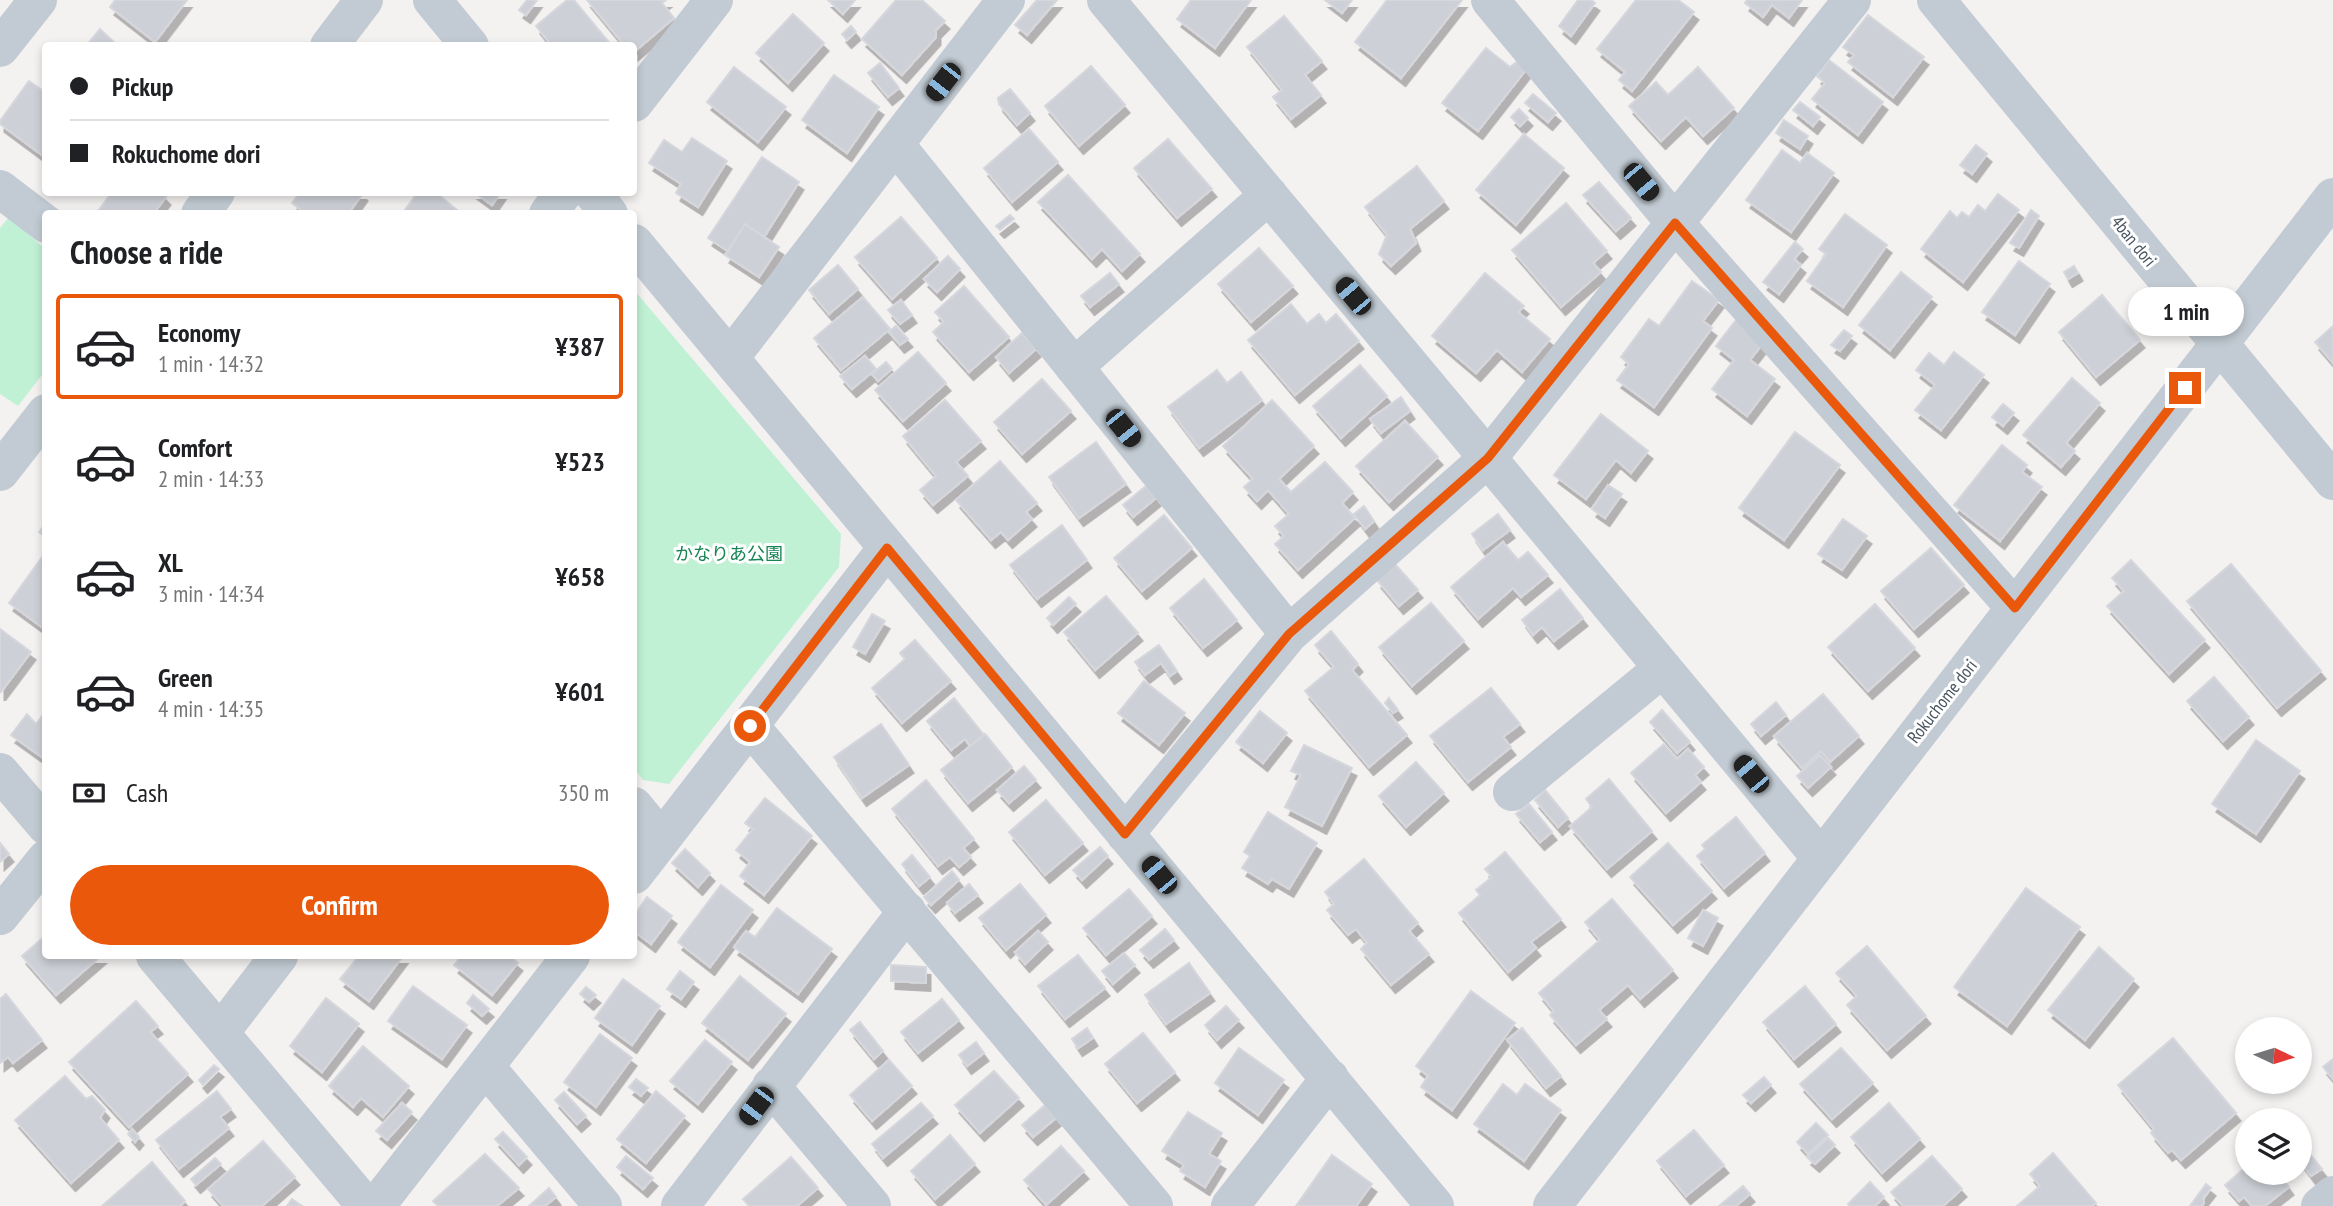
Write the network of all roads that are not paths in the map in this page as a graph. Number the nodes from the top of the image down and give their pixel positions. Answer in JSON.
{"nodes":[{"id":1,"x":38,"y":0,"type":"edge"},
{"id":2,"x":364,"y":0,"type":"edge"},
{"id":3,"x":432,"y":0,"type":"edge"},
{"id":4,"x":714,"y":0,"type":"edge"},
{"id":5,"x":1006,"y":0,"type":"edge"},
{"id":6,"x":1106,"y":0,"type":"edge"},
{"id":7,"x":1490,"y":0,"type":"edge"},
{"id":8,"x":1852,"y":0,"type":"edge"},
{"id":9,"x":1936,"y":0,"type":"edge"},
{"id":10,"x":332,"y":42,"type":"edge"},
{"id":11,"x":467,"y":42,"type":"edge"},
{"id":12,"x":0,"y":48,"type":"edge"},
{"id":13,"x":637,"y":99,"type":"edge"},
{"id":14,"x":895,"y":144,"type":"junction"},
{"id":15,"x":0,"y":189,"type":"edge"},
{"id":16,"x":1269,"y":195,"type":"junction"},
{"id":17,"x":595,"y":196,"type":"edge"},
{"id":18,"x":2333,"y":197,"type":"edge"},
{"id":19,"x":606,"y":210,"type":"edge"},
{"id":20,"x":42,"y":222,"type":"edge"},
{"id":21,"x":1675,"y":223,"type":"junction"},
{"id":22,"x":637,"y":247,"type":"edge"},
{"id":23,"x":2219,"y":344,"type":"junction"},
{"id":24,"x":730,"y":359,"type":"junction"},
{"id":25,"x":1074,"y":367,"type":"junction"},
{"id":26,"x":42,"y":418,"type":"edge"},
{"id":27,"x":1488,"y":458,"type":"junction"},
{"id":28,"x":0,"y":472,"type":"edge"},
{"id":29,"x":2333,"y":481,"type":"edge"},
{"id":30,"x":887,"y":548,"type":"junction"},
{"id":31,"x":2015,"y":608,"type":"junction"},
{"id":32,"x":1289,"y":634,"type":"junction"},
{"id":33,"x":1663,"y":668,"type":"junction"},
{"id":34,"x":750,"y":726,"type":"junction"},
{"id":35,"x":0,"y":772,"type":"edge"},
{"id":36,"x":1512,"y":792,"type":"dead end"},
{"id":37,"x":637,"y":810,"type":"edge"},
{"id":38,"x":42,"y":821,"type":"edge"},
{"id":39,"x":1125,"y":834,"type":"junction"},
{"id":40,"x":662,"y":839,"type":"junction"},
{"id":41,"x":1821,"y":858,"type":"junction"},
{"id":42,"x":42,"y":864,"type":"edge"},
{"id":43,"x":637,"y":871,"type":"edge"},
{"id":44,"x":907,"y":911,"type":"junction"},
{"id":45,"x":0,"y":916,"type":"edge"},
{"id":46,"x":158,"y":959,"type":"edge"},
{"id":47,"x":277,"y":959,"type":"edge"},
{"id":48,"x":569,"y":959,"type":"edge"},
{"id":49,"x":220,"y":1033,"type":"junction"},
{"id":50,"x":485,"y":1066,"type":"junction"},
{"id":51,"x":1330,"y":1078,"type":"junction"},
{"id":52,"x":771,"y":1086,"type":"junction"},
{"id":53,"x":2333,"y":1195,"type":"edge"},
{"id":54,"x":366,"y":1206,"type":"edge"},
{"id":55,"x":376,"y":1206,"type":"edge"},
{"id":56,"x":603,"y":1206,"type":"edge"},
{"id":57,"x":680,"y":1206,"type":"edge"},
{"id":58,"x":872,"y":1206,"type":"edge"},
{"id":59,"x":1154,"y":1206,"type":"edge"},
{"id":60,"x":1230,"y":1206,"type":"edge"},
{"id":61,"x":1435,"y":1206,"type":"edge"},
{"id":62,"x":1552,"y":1206,"type":"edge"},
{"id":63,"x":2320,"y":1206,"type":"edge"}],
"edges":[{"from":1,"to":12,"type":"street"},
{"from":2,"to":10,"type":"street"},
{"from":3,"to":11,"type":"street"},
{"from":4,"to":13,"type":"street"},
{"from":5,"to":14,"type":"street"},
{"from":6,"to":16,"type":"street"},
{"from":7,"to":21,"type":"street"},
{"from":8,"to":21,"type":"street"},
{"from":9,"to":23,"type":"street","name":"4ban dori"},
{"from":14,"to":24,"type":"street"},
{"from":14,"to":25,"type":"street"},
{"from":15,"to":20,"type":"street"},
{"from":16,"to":25,"type":"street"},
{"from":16,"to":27,"type":"street"},
{"from":17,"to":19,"type":"street"},
{"from":18,"to":23,"type":"street","name":"Rokuchome dori"},
{"from":21,"to":27,"type":"street"},
{"from":21,"to":31,"type":"street"},
{"from":22,"to":24,"type":"street"},
{"from":23,"to":29,"type":"street","name":"4ban dori"},
{"from":23,"to":31,"type":"street","name":"Rokuchome dori"},
{"from":24,"to":30,"type":"street"},
{"from":25,"to":32,"type":"street"},
{"from":26,"to":28,"type":"street"},
{"from":27,"to":32,"type":"street"},
{"from":27,"to":33,"type":"street"},
{"from":30,"to":34,"type":"street"},
{"from":30,"to":39,"type":"street"},
{"from":31,"to":41,"type":"street","name":"Rokuchome dori"},
{"from":32,"to":39,"type":"street"},
{"from":33,"to":36,"type":"street"},
{"from":33,"to":41,"type":"street"},
{"from":34,"to":40,"type":"street"},
{"from":34,"to":44,"type":"street"},
{"from":35,"to":38,"type":"street"},
{"from":37,"to":40,"type":"street"},
{"from":39,"to":51,"type":"street"},
{"from":40,"to":43,"type":"street"},
{"from":41,"to":62,"type":"street","name":"Rokuchome dori"},
{"from":42,"to":45,"type":"street"},
{"from":44,"to":52,"type":"street"},
{"from":44,"to":59,"type":"street"},
{"from":46,"to":49,"type":"street"},
{"from":47,"to":49,"type":"street"},
{"from":48,"to":50,"type":"street"},
{"from":49,"to":54,"type":"street"},
{"from":50,"to":55,"type":"street"},
{"from":50,"to":56,"type":"street"},
{"from":51,"to":60,"type":"street"},
{"from":51,"to":61,"type":"street"},
{"from":52,"to":57,"type":"street"},
{"from":52,"to":58,"type":"street"},
{"from":53,"to":63,"type":"street"}]}
